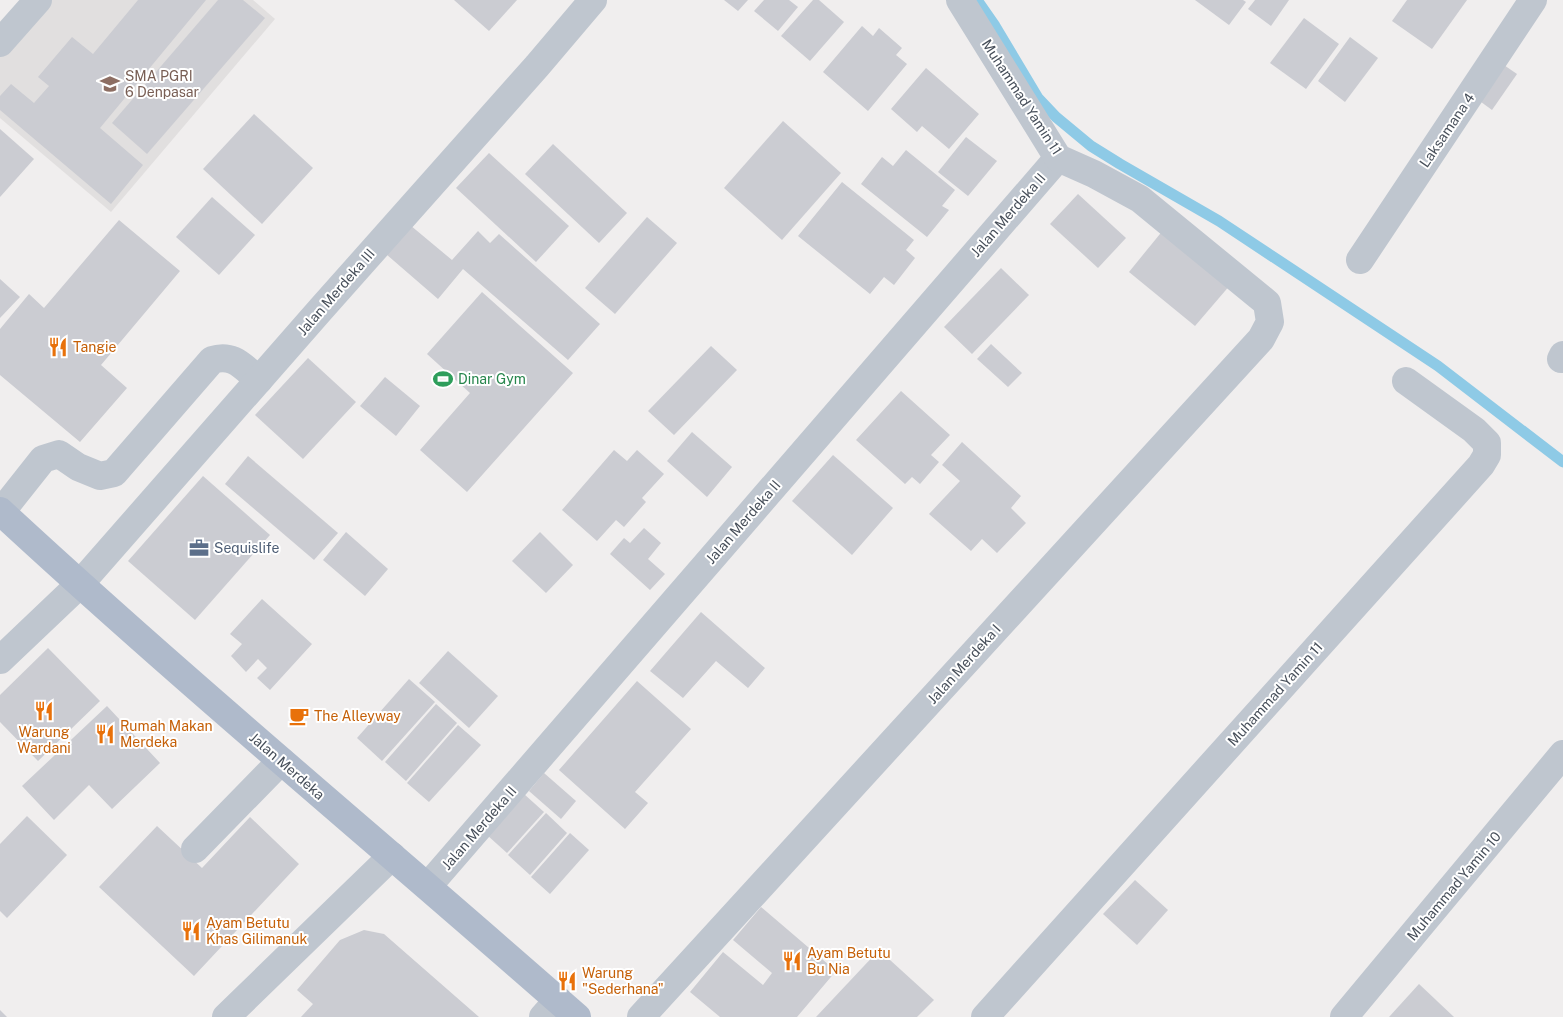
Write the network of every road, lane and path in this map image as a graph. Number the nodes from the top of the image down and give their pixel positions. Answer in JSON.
{"nodes":[{"id":1,"x":38,"y":0,"type":"edge"},
{"id":2,"x":593,"y":0,"type":"edge"},
{"id":3,"x":960,"y":0,"type":"edge"},
{"id":4,"x":1534,"y":0,"type":"edge"},
{"id":5,"x":0,"y":43,"type":"edge"},
{"id":6,"x":1058,"y":158,"type":"junction"},
{"id":7,"x":1360,"y":260,"type":"dead end"},
{"id":8,"x":1267,"y":303,"type":"joint"},
{"id":9,"x":259,"y":380,"type":"junction"},
{"id":10,"x":1406,"y":381,"type":"dead end"},
{"id":11,"x":0,"y":512,"type":"edge"},
{"id":12,"x":79,"y":585,"type":"junction"},
{"id":13,"x":0,"y":660,"type":"edge"},
{"id":14,"x":1563,"y":754,"type":"edge"},
{"id":15,"x":281,"y":761,"type":"junction"},
{"id":16,"x":196,"y":849,"type":"dead end"},
{"id":17,"x":392,"y":856,"type":"junction"},
{"id":18,"x":428,"y":886,"type":"junction"},
{"id":19,"x":559,"y":1011,"type":"edge"},
{"id":20,"x":226,"y":1017,"type":"edge"},
{"id":21,"x":641,"y":1017,"type":"edge"},
{"id":22,"x":985,"y":1017,"type":"edge"},
{"id":23,"x":1344,"y":1017,"type":"edge"}],
"edges":[{"from":1,"to":5,"type":"street"},
{"from":2,"to":9,"type":"street","name":"Jalan Merdeka III"},
{"from":3,"to":6,"type":"street","name":"Muhammad Yamin 11"},
{"from":4,"to":7,"type":"street","name":"Laksamana 4"},
{"from":6,"to":8,"type":"street","name":"Muhammad Yamin 11"},
{"from":6,"to":18,"type":"street","name":"Jalan Merdeka II"},
{"from":8,"to":21,"type":"street","name":"Jalan Merdeka I"},
{"from":9,"to":11,"type":"street"},
{"from":9,"to":12,"type":"street","name":"Jalan Merdeka III"},
{"from":10,"to":22,"type":"street","name":"Muhammad Yamin 11"},
{"from":11,"to":12,"type":"main road","name":"Jalan Merdeka"},
{"from":12,"to":13,"type":"street","name":"Jalan Merdeka III"},
{"from":12,"to":15,"type":"main road","name":"Jalan Merdeka"},
{"from":14,"to":23,"type":"street","name":"Muhammad Yamin 10"},
{"from":15,"to":16,"type":"street"},
{"from":15,"to":17,"type":"main road","name":"Jalan Merdeka"},
{"from":17,"to":18,"type":"main road","name":"Jalan Merdeka"},
{"from":17,"to":20,"type":"street"},
{"from":18,"to":19,"type":"main road","name":"Jalan Merdeka"}]}
